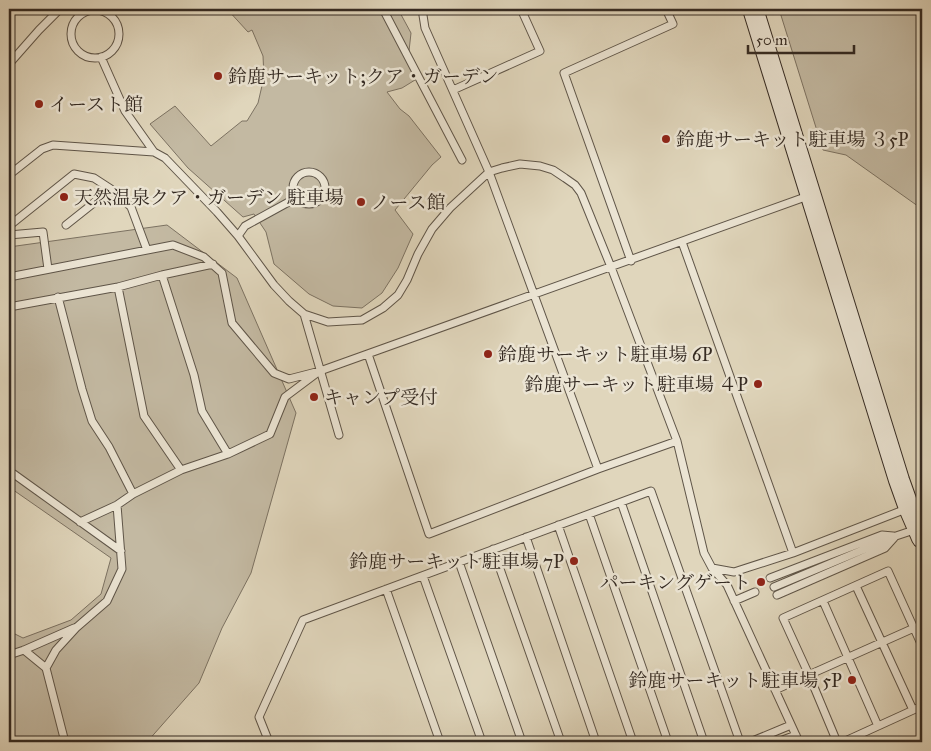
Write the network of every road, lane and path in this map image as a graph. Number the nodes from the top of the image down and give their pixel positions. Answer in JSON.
{"nodes":[{"id":1,"x":60,"y":9,"type":"edge"},
{"id":2,"x":383,"y":9,"type":"edge"},
{"id":3,"x":422,"y":9,"type":"edge"},
{"id":4,"x":521,"y":9,"type":"edge"},
{"id":5,"x":666,"y":9,"type":"edge"},
{"id":6,"x":753,"y":9,"type":"edge"},
{"id":7,"x":81,"y":12,"type":"edge"},
{"id":8,"x":101,"y":57,"type":"junction"},
{"id":9,"x":9,"y":64,"type":"edge"},
{"id":10,"x":453,"y":90,"type":"junction"},
{"id":11,"x":154,"y":152,"type":"junction"},
{"id":12,"x":462,"y":160,"type":"dead end"},
{"id":13,"x":489,"y":172,"type":"junction"},
{"id":14,"x":9,"y":175,"type":"edge"},
{"id":15,"x":103,"y":184,"type":"junction"},
{"id":16,"x":811,"y":195,"type":"junction"},
{"id":17,"x":296,"y":198,"type":"junction"},
{"id":18,"x":66,"y":225,"type":"dead end"},
{"id":19,"x":9,"y":226,"type":"edge"},
{"id":20,"x":9,"y":235,"type":"edge"},
{"id":21,"x":238,"y":236,"type":"junction"},
{"id":22,"x":682,"y":242,"type":"junction"},
{"id":23,"x":147,"y":250,"type":"junction"},
{"id":24,"x":631,"y":261,"type":"junction"},
{"id":25,"x":213,"y":264,"type":"junction"},
{"id":26,"x":611,"y":267,"type":"junction"},
{"id":27,"x":48,"y":269,"type":"junction"},
{"id":28,"x":162,"y":275,"type":"junction"},
{"id":29,"x":9,"y":277,"type":"edge"},
{"id":30,"x":118,"y":287,"type":"junction"},
{"id":31,"x":533,"y":294,"type":"junction"},
{"id":32,"x":58,"y":297,"type":"junction"},
{"id":33,"x":9,"y":306,"type":"edge"},
{"id":34,"x":304,"y":314,"type":"junction"},
{"id":35,"x":368,"y":354,"type":"junction"},
{"id":36,"x":320,"y":371,"type":"junction"},
{"id":37,"x":339,"y":435,"type":"dead end"},
{"id":38,"x":676,"y":441,"type":"junction"},
{"id":39,"x":228,"y":454,"type":"junction"},
{"id":40,"x":9,"y":459,"type":"edge"},
{"id":41,"x":598,"y":469,"type":"junction"},
{"id":42,"x":181,"y":470,"type":"junction"},
{"id":43,"x":10,"y":472,"type":"edge"},
{"id":44,"x":133,"y":494,"type":"junction"},
{"id":45,"x":621,"y":502,"type":"junction"},
{"id":46,"x":117,"y":505,"type":"junction"},
{"id":47,"x":909,"y":508,"type":"junction"},
{"id":48,"x":589,"y":514,"type":"junction"},
{"id":49,"x":80,"y":522,"type":"junction"},
{"id":50,"x":558,"y":525,"type":"junction"},
{"id":51,"x":920,"y":534,"type":"edge"},
{"id":52,"x":896,"y":536,"type":"junction"},
{"id":53,"x":526,"y":537,"type":"junction"},
{"id":54,"x":494,"y":549,"type":"junction"},
{"id":55,"x":121,"y":552,"type":"junction"},
{"id":56,"x":793,"y":553,"type":"junction"},
{"id":57,"x":459,"y":562,"type":"junction"},
{"id":58,"x":712,"y":568,"type":"junction"},
{"id":59,"x":734,"y":572,"type":"junction"},
{"id":60,"x":423,"y":576,"type":"junction"},
{"id":61,"x":770,"y":578,"type":"dead end"},
{"id":62,"x":727,"y":585,"type":"junction"},
{"id":63,"x":856,"y":586,"type":"junction"},
{"id":64,"x":774,"y":587,"type":"dead end"},
{"id":65,"x":386,"y":589,"type":"junction"},
{"id":66,"x":755,"y":592,"type":"dead end"},
{"id":67,"x":777,"y":595,"type":"dead end"},
{"id":68,"x":734,"y":601,"type":"junction"},
{"id":69,"x":823,"y":601,"type":"junction"},
{"id":70,"x":76,"y":627,"type":"junction"},
{"id":71,"x":914,"y":628,"type":"junction"},
{"id":72,"x":882,"y":642,"type":"junction"},
{"id":73,"x":922,"y":646,"type":"edge"},
{"id":74,"x":24,"y":650,"type":"junction"},
{"id":75,"x":9,"y":654,"type":"edge"},
{"id":76,"x":848,"y":657,"type":"junction"},
{"id":77,"x":46,"y":668,"type":"junction"},
{"id":78,"x":809,"y":674,"type":"junction"},
{"id":79,"x":775,"y":690,"type":"junction"},
{"id":80,"x":922,"y":706,"type":"edge"},
{"id":81,"x":913,"y":710,"type":"junction"},
{"id":82,"x":791,"y":725,"type":"junction"},
{"id":83,"x":878,"y":726,"type":"junction"},
{"id":84,"x":9,"y":729,"type":"edge"},
{"id":85,"x":796,"y":735,"type":"junction"},
{"id":86,"x":12,"y":742,"type":"edge"},
{"id":87,"x":65,"y":742,"type":"edge"},
{"id":88,"x":269,"y":742,"type":"edge"},
{"id":89,"x":440,"y":742,"type":"edge"},
{"id":90,"x":482,"y":742,"type":"edge"},
{"id":91,"x":522,"y":742,"type":"edge"},
{"id":92,"x":561,"y":742,"type":"edge"},
{"id":93,"x":596,"y":742,"type":"edge"},
{"id":94,"x":633,"y":742,"type":"edge"},
{"id":95,"x":668,"y":742,"type":"edge"},
{"id":96,"x":704,"y":742,"type":"edge"},
{"id":97,"x":740,"y":742,"type":"edge"},
{"id":98,"x":750,"y":742,"type":"edge"},
{"id":99,"x":777,"y":742,"type":"edge"},
{"id":100,"x":799,"y":742,"type":"edge"},
{"id":101,"x":837,"y":742,"type":"edge"},
{"id":102,"x":843,"y":742,"type":"edge"}],
"edges":[{"from":1,"to":9,"type":"lane"},
{"from":2,"to":12,"type":"lane"},
{"from":3,"to":10,"type":"lane"},
{"from":4,"to":10,"type":"lane"},
{"from":5,"to":24,"type":"lane"},
{"from":6,"to":16,"type":"street"},
{"from":7,"to":8,"type":"lane"},
{"from":7,"to":8,"type":"lane"},
{"from":8,"to":11,"type":"lane"},
{"from":10,"to":13,"type":"lane"},
{"from":11,"to":14,"type":"lane"},
{"from":11,"to":21,"type":"lane"},
{"from":13,"to":26,"type":"lane"},
{"from":13,"to":31,"type":"lane"},
{"from":13,"to":34,"type":"lane"},
{"from":15,"to":18,"type":"lane"},
{"from":15,"to":19,"type":"lane"},
{"from":15,"to":23,"type":"lane"},
{"from":16,"to":22,"type":"lane"},
{"from":16,"to":47,"type":"street"},
{"from":17,"to":17,"type":"lane"},
{"from":17,"to":21,"type":"lane"},
{"from":20,"to":27,"type":"lane"},
{"from":21,"to":34,"type":"lane"},
{"from":22,"to":24,"type":"lane"},
{"from":22,"to":56,"type":"lane"},
{"from":23,"to":25,"type":"lane"},
{"from":23,"to":27,"type":"lane"},
{"from":24,"to":26,"type":"lane"},
{"from":25,"to":28,"type":"lane"},
{"from":25,"to":36,"type":"lane"},
{"from":26,"to":31,"type":"lane"},
{"from":26,"to":38,"type":"lane"},
{"from":27,"to":29,"type":"lane"},
{"from":28,"to":30,"type":"lane"},
{"from":28,"to":39,"type":"lane"},
{"from":30,"to":32,"type":"lane"},
{"from":30,"to":42,"type":"lane"},
{"from":31,"to":35,"type":"lane"},
{"from":31,"to":41,"type":"lane"},
{"from":32,"to":33,"type":"lane"},
{"from":32,"to":44,"type":"lane"},
{"from":34,"to":36,"type":"lane"},
{"from":35,"to":36,"type":"lane"},
{"from":35,"to":41,"type":"lane"},
{"from":36,"to":37,"type":"lane"},
{"from":36,"to":39,"type":"lane"},
{"from":38,"to":41,"type":"lane"},
{"from":38,"to":58,"type":"lane"},
{"from":39,"to":42,"type":"lane"},
{"from":40,"to":43,"type":"lane"},
{"from":42,"to":44,"type":"lane"},
{"from":43,"to":49,"type":"lane"},
{"from":44,"to":46,"type":"lane"},
{"from":45,"to":48,"type":"lane"},
{"from":45,"to":96,"type":"lane"},
{"from":45,"to":97,"type":"lane"},
{"from":46,"to":49,"type":"lane"},
{"from":46,"to":55,"type":"lane"},
{"from":47,"to":51,"type":"street"},
{"from":47,"to":56,"type":"lane"},
{"from":48,"to":50,"type":"lane"},
{"from":48,"to":95,"type":"lane"},
{"from":49,"to":55,"type":"lane"},
{"from":50,"to":53,"type":"lane"},
{"from":50,"to":94,"type":"lane"},
{"from":51,"to":52,"type":"lane"},
{"from":52,"to":61,"type":"lane"},
{"from":52,"to":64,"type":"lane"},
{"from":52,"to":67,"type":"lane"},
{"from":53,"to":54,"type":"lane"},
{"from":53,"to":93,"type":"lane"},
{"from":54,"to":57,"type":"lane"},
{"from":54,"to":92,"type":"lane"},
{"from":55,"to":70,"type":"lane"},
{"from":56,"to":59,"type":"lane"},
{"from":57,"to":60,"type":"lane"},
{"from":57,"to":91,"type":"lane"},
{"from":58,"to":59,"type":"lane"},
{"from":58,"to":62,"type":"lane"},
{"from":59,"to":62,"type":"lane"},
{"from":60,"to":65,"type":"lane"},
{"from":60,"to":90,"type":"lane"},
{"from":62,"to":68,"type":"lane"},
{"from":63,"to":69,"type":"lane"},
{"from":63,"to":71,"type":"lane"},
{"from":63,"to":72,"type":"lane"},
{"from":65,"to":88,"type":"lane"},
{"from":65,"to":89,"type":"lane"},
{"from":66,"to":68,"type":"lane"},
{"from":68,"to":79,"type":"lane"},
{"from":69,"to":76,"type":"lane"},
{"from":69,"to":78,"type":"lane"},
{"from":70,"to":74,"type":"lane"},
{"from":70,"to":77,"type":"lane"},
{"from":71,"to":72,"type":"lane"},
{"from":71,"to":73,"type":"lane"},
{"from":72,"to":76,"type":"lane"},
{"from":72,"to":81,"type":"lane"},
{"from":74,"to":75,"type":"lane"},
{"from":74,"to":77,"type":"lane"},
{"from":76,"to":78,"type":"lane"},
{"from":76,"to":83,"type":"lane"},
{"from":77,"to":87,"type":"lane"},
{"from":78,"to":79,"type":"lane"},
{"from":78,"to":101,"type":"lane"},
{"from":79,"to":82,"type":"lane"},
{"from":80,"to":81,"type":"lane"},
{"from":81,"to":83,"type":"lane"},
{"from":82,"to":85,"type":"lane"},
{"from":82,"to":98,"type":"lane"},
{"from":83,"to":102,"type":"lane"},
{"from":84,"to":86,"type":"lane"},
{"from":85,"to":99,"type":"lane"},
{"from":85,"to":100,"type":"lane"}]}
